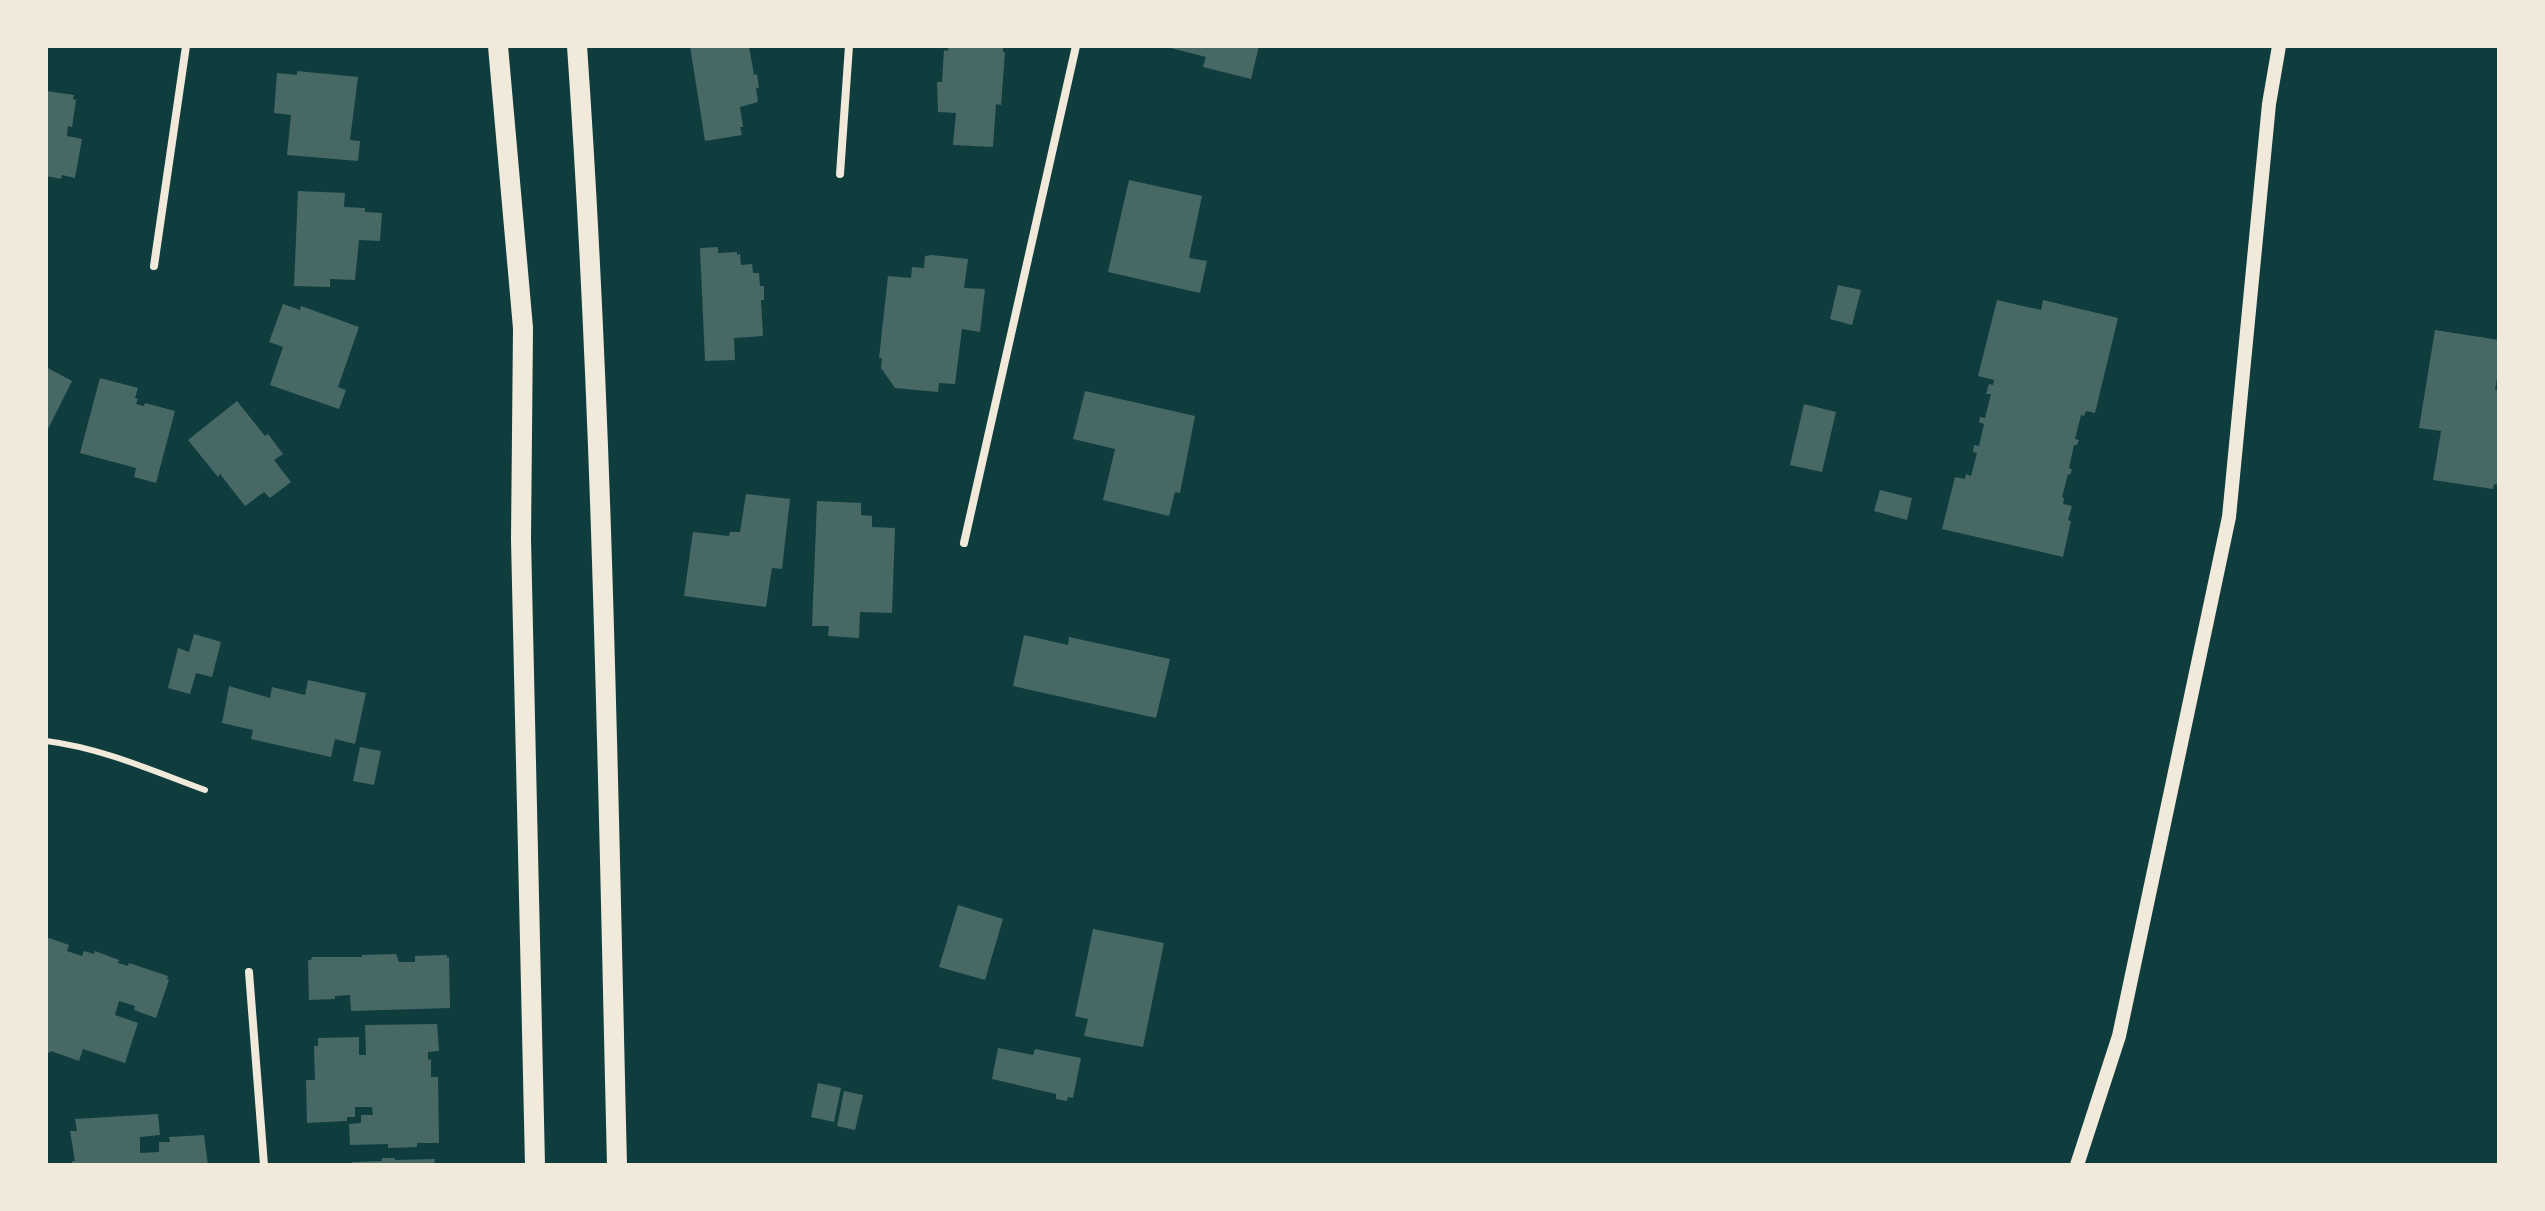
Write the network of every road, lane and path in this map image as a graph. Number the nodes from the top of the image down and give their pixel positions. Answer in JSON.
{"nodes":[{"id":1,"x":186,"y":46,"type":"edge"},
{"id":2,"x":498,"y":46,"type":"edge"},
{"id":3,"x":577,"y":46,"type":"edge"},
{"id":4,"x":849,"y":46,"type":"edge"},
{"id":5,"x":1076,"y":46,"type":"edge"},
{"id":6,"x":2279,"y":46,"type":"edge"},
{"id":7,"x":840,"y":174,"type":"dead end"},
{"id":8,"x":154,"y":266,"type":"dead end"},
{"id":9,"x":964,"y":543,"type":"dead end"},
{"id":10,"x":46,"y":741,"type":"edge"},
{"id":11,"x":205,"y":790,"type":"dead end"},
{"id":12,"x":249,"y":972,"type":"dead end"},
{"id":13,"x":264,"y":1165,"type":"edge"},
{"id":14,"x":535,"y":1165,"type":"edge"},
{"id":15,"x":617,"y":1165,"type":"edge"},
{"id":16,"x":2077,"y":1165,"type":"edge"}],
"edges":[{"from":1,"to":8,"type":"street"},
{"from":2,"to":14,"type":"main road"},
{"from":3,"to":15,"type":"main road"},
{"from":4,"to":7,"type":"street"},
{"from":5,"to":9,"type":"street"},
{"from":6,"to":16,"type":"street"},
{"from":10,"to":11,"type":"lane"},
{"from":12,"to":13,"type":"street"}]}
